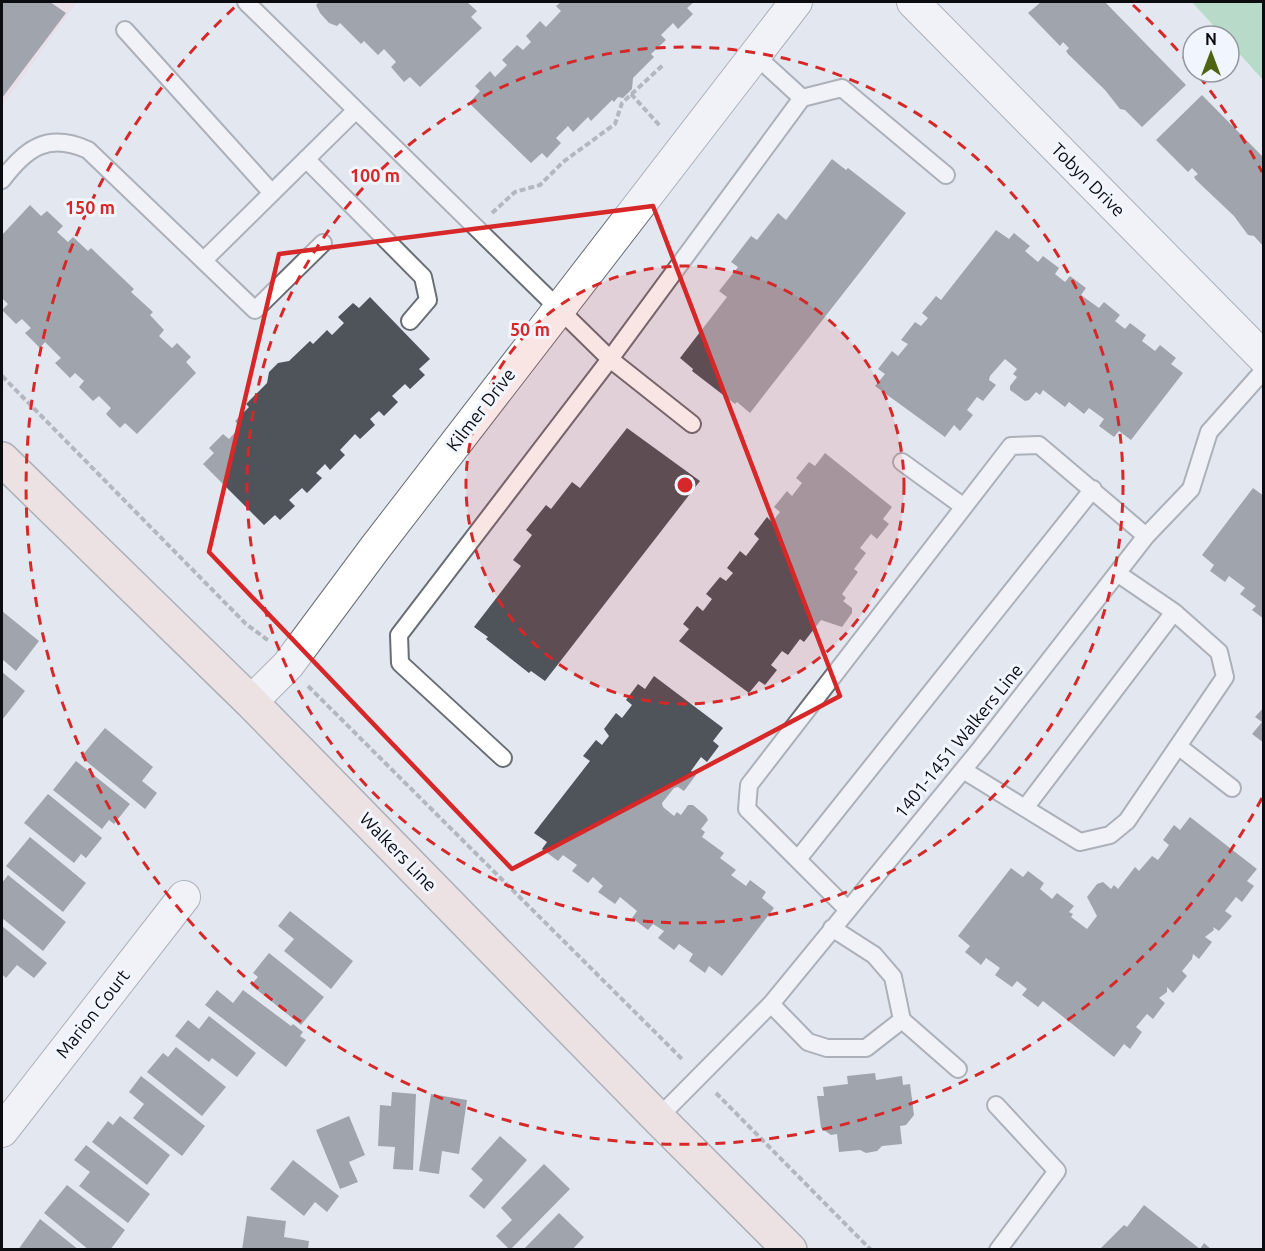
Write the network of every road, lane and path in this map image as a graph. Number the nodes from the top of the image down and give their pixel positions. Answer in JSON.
{"nodes":[{"id":1,"x":246,"y":2,"type":"edge"},
{"id":2,"x":913,"y":2,"type":"edge"},
{"id":3,"x":793,"y":3,"type":"edge"},
{"id":4,"x":125,"y":30,"type":"dead end"},
{"id":5,"x":755,"y":55,"type":"junction"},
{"id":6,"x":664,"y":64,"type":"dead end"},
{"id":7,"x":631,"y":94,"type":"junction"},
{"id":8,"x":802,"y":98,"type":"junction"},
{"id":9,"x":356,"y":110,"type":"junction"},
{"id":10,"x":682,"y":150,"type":"junction"},
{"id":11,"x":306,"y":159,"type":"junction"},
{"id":12,"x":946,"y":175,"type":"dead end"},
{"id":13,"x":2,"y":180,"type":"edge"},
{"id":14,"x":272,"y":193,"type":"junction"},
{"id":15,"x":476,"y":228,"type":"junction"},
{"id":16,"x":323,"y":243,"type":"dead end"},
{"id":17,"x":204,"y":260,"type":"junction"},
{"id":18,"x":559,"y":309,"type":"junction"},
{"id":19,"x":410,"y":321,"type":"dead end"},
{"id":20,"x":1263,"y":358,"type":"edge"},
{"id":21,"x":610,"y":359,"type":"junction"},
{"id":22,"x":1263,"y":370,"type":"edge"},
{"id":23,"x":2,"y":375,"type":"edge"},
{"id":24,"x":692,"y":424,"type":"dead end"},
{"id":25,"x":3,"y":462,"type":"edge"},
{"id":26,"x":902,"y":462,"type":"dead end"},
{"id":27,"x":1093,"y":489,"type":"junction"},
{"id":28,"x":964,"y":507,"type":"junction"},
{"id":29,"x":1146,"y":536,"type":"junction"},
{"id":30,"x":1117,"y":573,"type":"junction"},
{"id":31,"x":1174,"y":612,"type":"junction"},
{"id":32,"x":293,"y":658,"type":"junction"},
{"id":33,"x":251,"y":702,"type":"junction"},
{"id":34,"x":1178,"y":746,"type":"junction"},
{"id":35,"x":503,"y":758,"type":"dead end"},
{"id":36,"x":963,"y":770,"type":"junction"},
{"id":37,"x":1232,"y":788,"type":"dead end"},
{"id":38,"x":1025,"y":808,"type":"junction"},
{"id":39,"x":798,"y":859,"type":"junction"},
{"id":40,"x":184,"y":897,"type":"dead end"},
{"id":41,"x":847,"y":909,"type":"junction"},
{"id":42,"x":832,"y":928,"type":"junction"},
{"id":43,"x":771,"y":1004,"type":"junction"},
{"id":44,"x":902,"y":1020,"type":"junction"},
{"id":45,"x":958,"y":1069,"type":"dead end"},
{"id":46,"x":699,"y":1076,"type":"junction"},
{"id":47,"x":996,"y":1105,"type":"dead end"},
{"id":48,"x":658,"y":1118,"type":"junction"},
{"id":49,"x":2,"y":1131,"type":"edge"},
{"id":50,"x":790,"y":1250,"type":"edge"},
{"id":51,"x":871,"y":1250,"type":"edge"},
{"id":52,"x":998,"y":1250,"type":"edge"}],
"edges":[{"from":1,"to":9,"type":"lane"},
{"from":2,"to":20,"type":"street","name":"Tobyn Drive"},
{"from":3,"to":5,"type":"street","name":"Kilmer Drive"},
{"from":4,"to":14,"type":"lane"},
{"from":5,"to":8,"type":"lane"},
{"from":5,"to":10,"type":"street","name":"Kilmer Drive"},
{"from":6,"to":7,"type":"path"},
{"from":7,"to":10,"type":"path"},
{"from":7,"to":15,"type":"path"},
{"from":8,"to":12,"type":"lane"},
{"from":8,"to":21,"type":"lane"},
{"from":9,"to":11,"type":"lane"},
{"from":9,"to":15,"type":"lane"},
{"from":10,"to":18,"type":"street","name":"Kilmer Drive"},
{"from":11,"to":14,"type":"lane"},
{"from":11,"to":19,"type":"lane"},
{"from":13,"to":17,"type":"lane"},
{"from":14,"to":17,"type":"lane"},
{"from":15,"to":18,"type":"lane"},
{"from":16,"to":17,"type":"lane"},
{"from":18,"to":21,"type":"lane"},
{"from":18,"to":32,"type":"street","name":"Kilmer Drive"},
{"from":21,"to":24,"type":"lane"},
{"from":21,"to":35,"type":"lane"},
{"from":22,"to":29,"type":"lane","name":"1401-1451 Walkers Line"},
{"from":23,"to":32,"type":"path"},
{"from":25,"to":33,"type":"main road","name":"Walkers Line"},
{"from":26,"to":28,"type":"lane"},
{"from":27,"to":28,"type":"lane"},
{"from":27,"to":29,"type":"lane"},
{"from":27,"to":39,"type":"lane"},
{"from":28,"to":39,"type":"lane"},
{"from":29,"to":30,"type":"lane","name":"1401-1451 Walkers Line"},
{"from":30,"to":31,"type":"lane"},
{"from":30,"to":36,"type":"lane","name":"1401-1451 Walkers Line"},
{"from":31,"to":34,"type":"lane"},
{"from":31,"to":38,"type":"lane"},
{"from":32,"to":33,"type":"street","name":"Kilmer Drive"},
{"from":32,"to":46,"type":"path"},
{"from":33,"to":48,"type":"main road","name":"Walkers Line"},
{"from":34,"to":37,"type":"lane"},
{"from":34,"to":38,"type":"lane"},
{"from":36,"to":38,"type":"lane"},
{"from":36,"to":41,"type":"lane","name":"1401-1451 Walkers Line"},
{"from":39,"to":41,"type":"lane"},
{"from":40,"to":49,"type":"street","name":"Marion Court"},
{"from":41,"to":42,"type":"lane","name":"1401-1451 Walkers Line"},
{"from":42,"to":43,"type":"lane","name":"1401-1451 Walkers Line"},
{"from":42,"to":44,"type":"lane"},
{"from":43,"to":44,"type":"lane"},
{"from":43,"to":46,"type":"lane","name":"1401-1451 Walkers Line"},
{"from":44,"to":45,"type":"lane"},
{"from":46,"to":48,"type":"lane","name":"1401-1451 Walkers Line"},
{"from":46,"to":51,"type":"path"},
{"from":47,"to":52,"type":"lane"},
{"from":48,"to":50,"type":"main road","name":"Walkers Line"}]}
